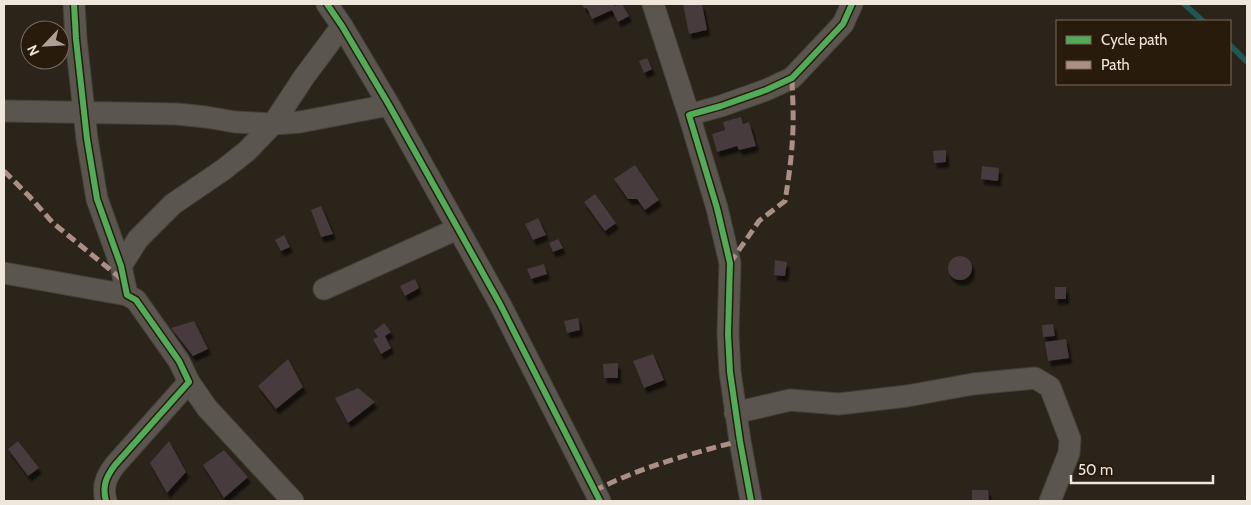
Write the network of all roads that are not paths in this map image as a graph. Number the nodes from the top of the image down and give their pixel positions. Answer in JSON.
{"nodes":[{"id":1,"x":74,"y":4,"type":"edge"},
{"id":2,"x":327,"y":4,"type":"edge"},
{"id":3,"x":653,"y":4,"type":"edge"},
{"id":4,"x":852,"y":4,"type":"edge"},
{"id":5,"x":342,"y":26,"type":"junction"},
{"id":6,"x":389,"y":105,"type":"junction"},
{"id":7,"x":4,"y":111,"type":"edge"},
{"id":8,"x":85,"y":112,"type":"junction"},
{"id":9,"x":689,"y":115,"type":"junction"},
{"id":10,"x":273,"y":124,"type":"junction"},
{"id":11,"x":457,"y":229,"type":"junction"},
{"id":12,"x":121,"y":266,"type":"junction"},
{"id":13,"x":4,"y":273,"type":"edge"},
{"id":14,"x":324,"y":289,"type":"dead end"},
{"id":15,"x":127,"y":295,"type":"junction"},
{"id":16,"x":189,"y":382,"type":"junction"},
{"id":17,"x":735,"y":413,"type":"junction"},
{"id":18,"x":106,"y":501,"type":"edge"},
{"id":19,"x":293,"y":501,"type":"edge"},
{"id":20,"x":600,"y":501,"type":"edge"},
{"id":21,"x":751,"y":501,"type":"edge"},
{"id":22,"x":1050,"y":501,"type":"edge"}],
"edges":[{"from":1,"to":8,"type":"street"},
{"from":2,"to":5,"type":"street"},
{"from":3,"to":9,"type":"street"},
{"from":4,"to":9,"type":"street"},
{"from":5,"to":6,"type":"street"},
{"from":5,"to":10,"type":"street"},
{"from":6,"to":10,"type":"street"},
{"from":6,"to":11,"type":"street"},
{"from":7,"to":8,"type":"street"},
{"from":8,"to":10,"type":"street"},
{"from":8,"to":12,"type":"street"},
{"from":9,"to":17,"type":"street"},
{"from":10,"to":12,"type":"street"},
{"from":11,"to":14,"type":"street"},
{"from":11,"to":20,"type":"street"},
{"from":12,"to":15,"type":"street"},
{"from":13,"to":15,"type":"street"},
{"from":15,"to":16,"type":"street"},
{"from":16,"to":18,"type":"street"},
{"from":16,"to":19,"type":"street"},
{"from":17,"to":21,"type":"street"},
{"from":17,"to":22,"type":"street"}]}
